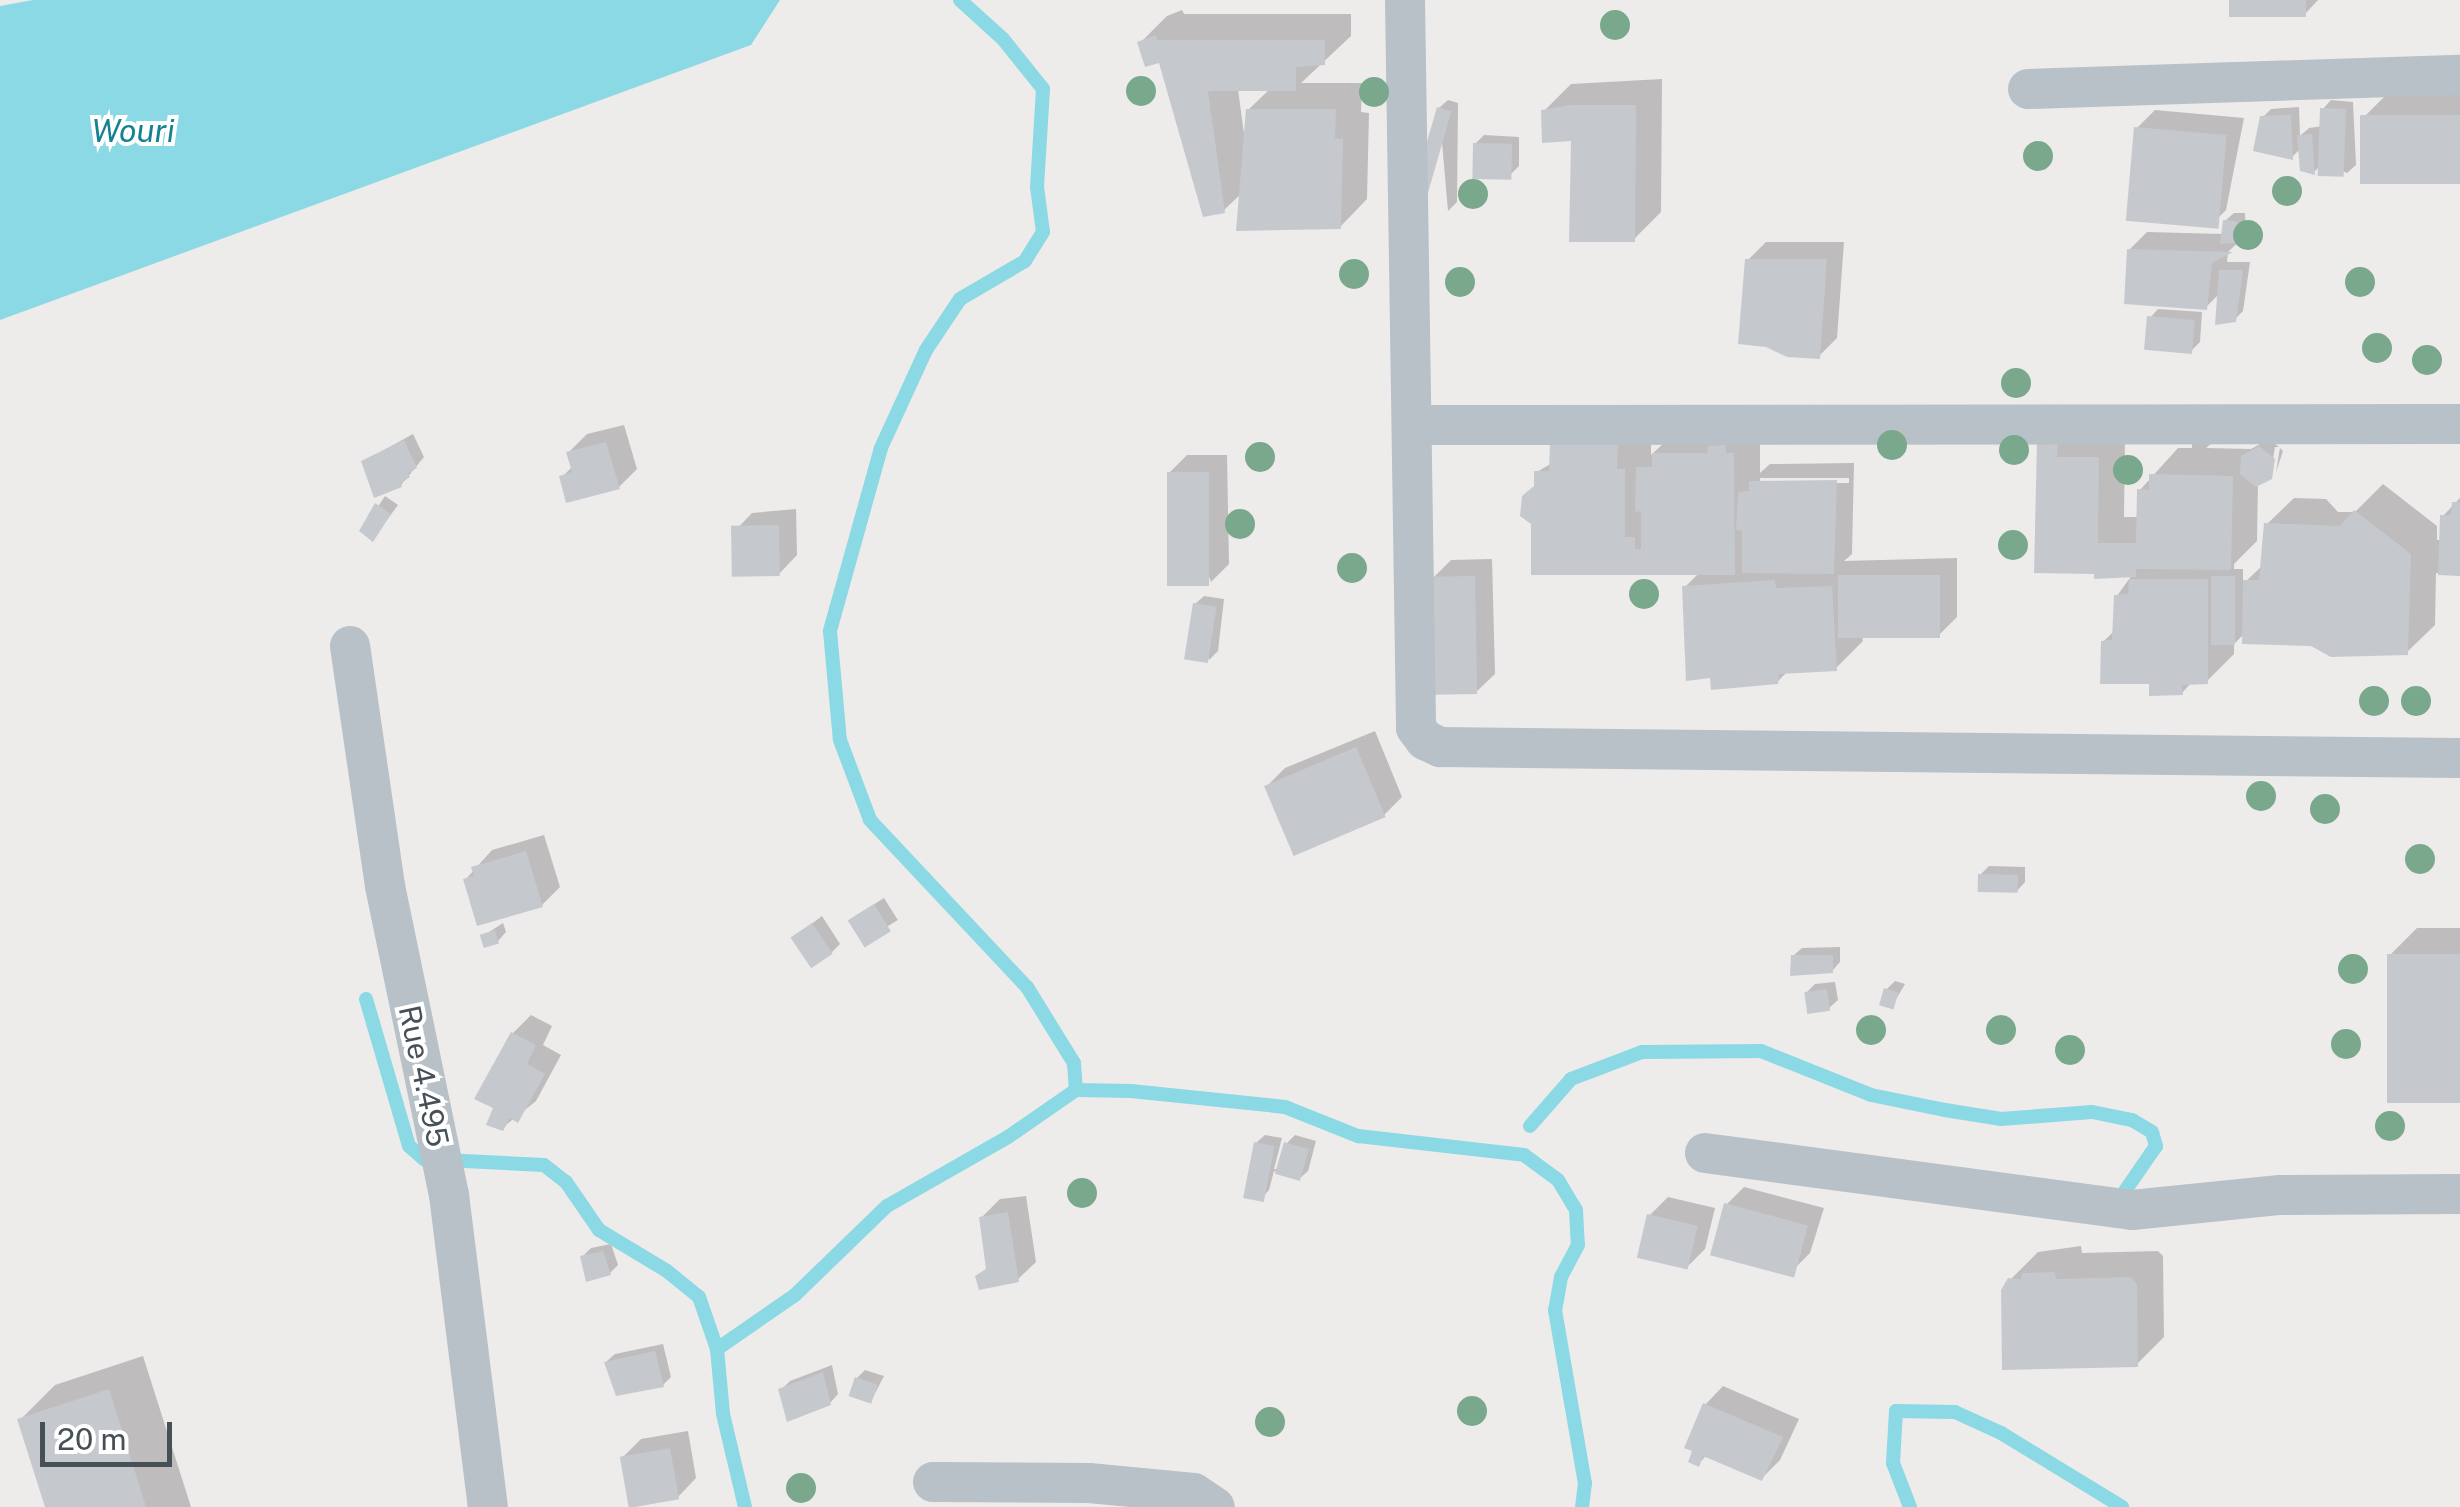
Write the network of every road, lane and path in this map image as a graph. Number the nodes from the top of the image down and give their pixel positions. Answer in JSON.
{"nodes":[{"id":1,"x":1405,"y":0,"type":"edge"},
{"id":2,"x":2460,"y":75,"type":"edge"},
{"id":3,"x":2028,"y":89,"type":"dead end"},
{"id":4,"x":2460,"y":424,"type":"edge"},
{"id":5,"x":1412,"y":425,"type":"junction"},
{"id":6,"x":350,"y":646,"type":"dead end"},
{"id":7,"x":2460,"y":758,"type":"edge"},
{"id":8,"x":1705,"y":1153,"type":"dead end"},
{"id":9,"x":2460,"y":1194,"type":"edge"},
{"id":10,"x":933,"y":1482,"type":"dead end"},
{"id":11,"x":488,"y":1507,"type":"edge"},
{"id":12,"x":1214,"y":1507,"type":"edge"}],
"edges":[{"from":1,"to":5,"type":"street"},
{"from":2,"to":3,"type":"street"},
{"from":4,"to":5,"type":"street"},
{"from":5,"to":7,"type":"street"},
{"from":6,"to":11,"type":"street","name":"Rue 4.495"},
{"from":8,"to":9,"type":"street"},
{"from":10,"to":12,"type":"street"}]}
